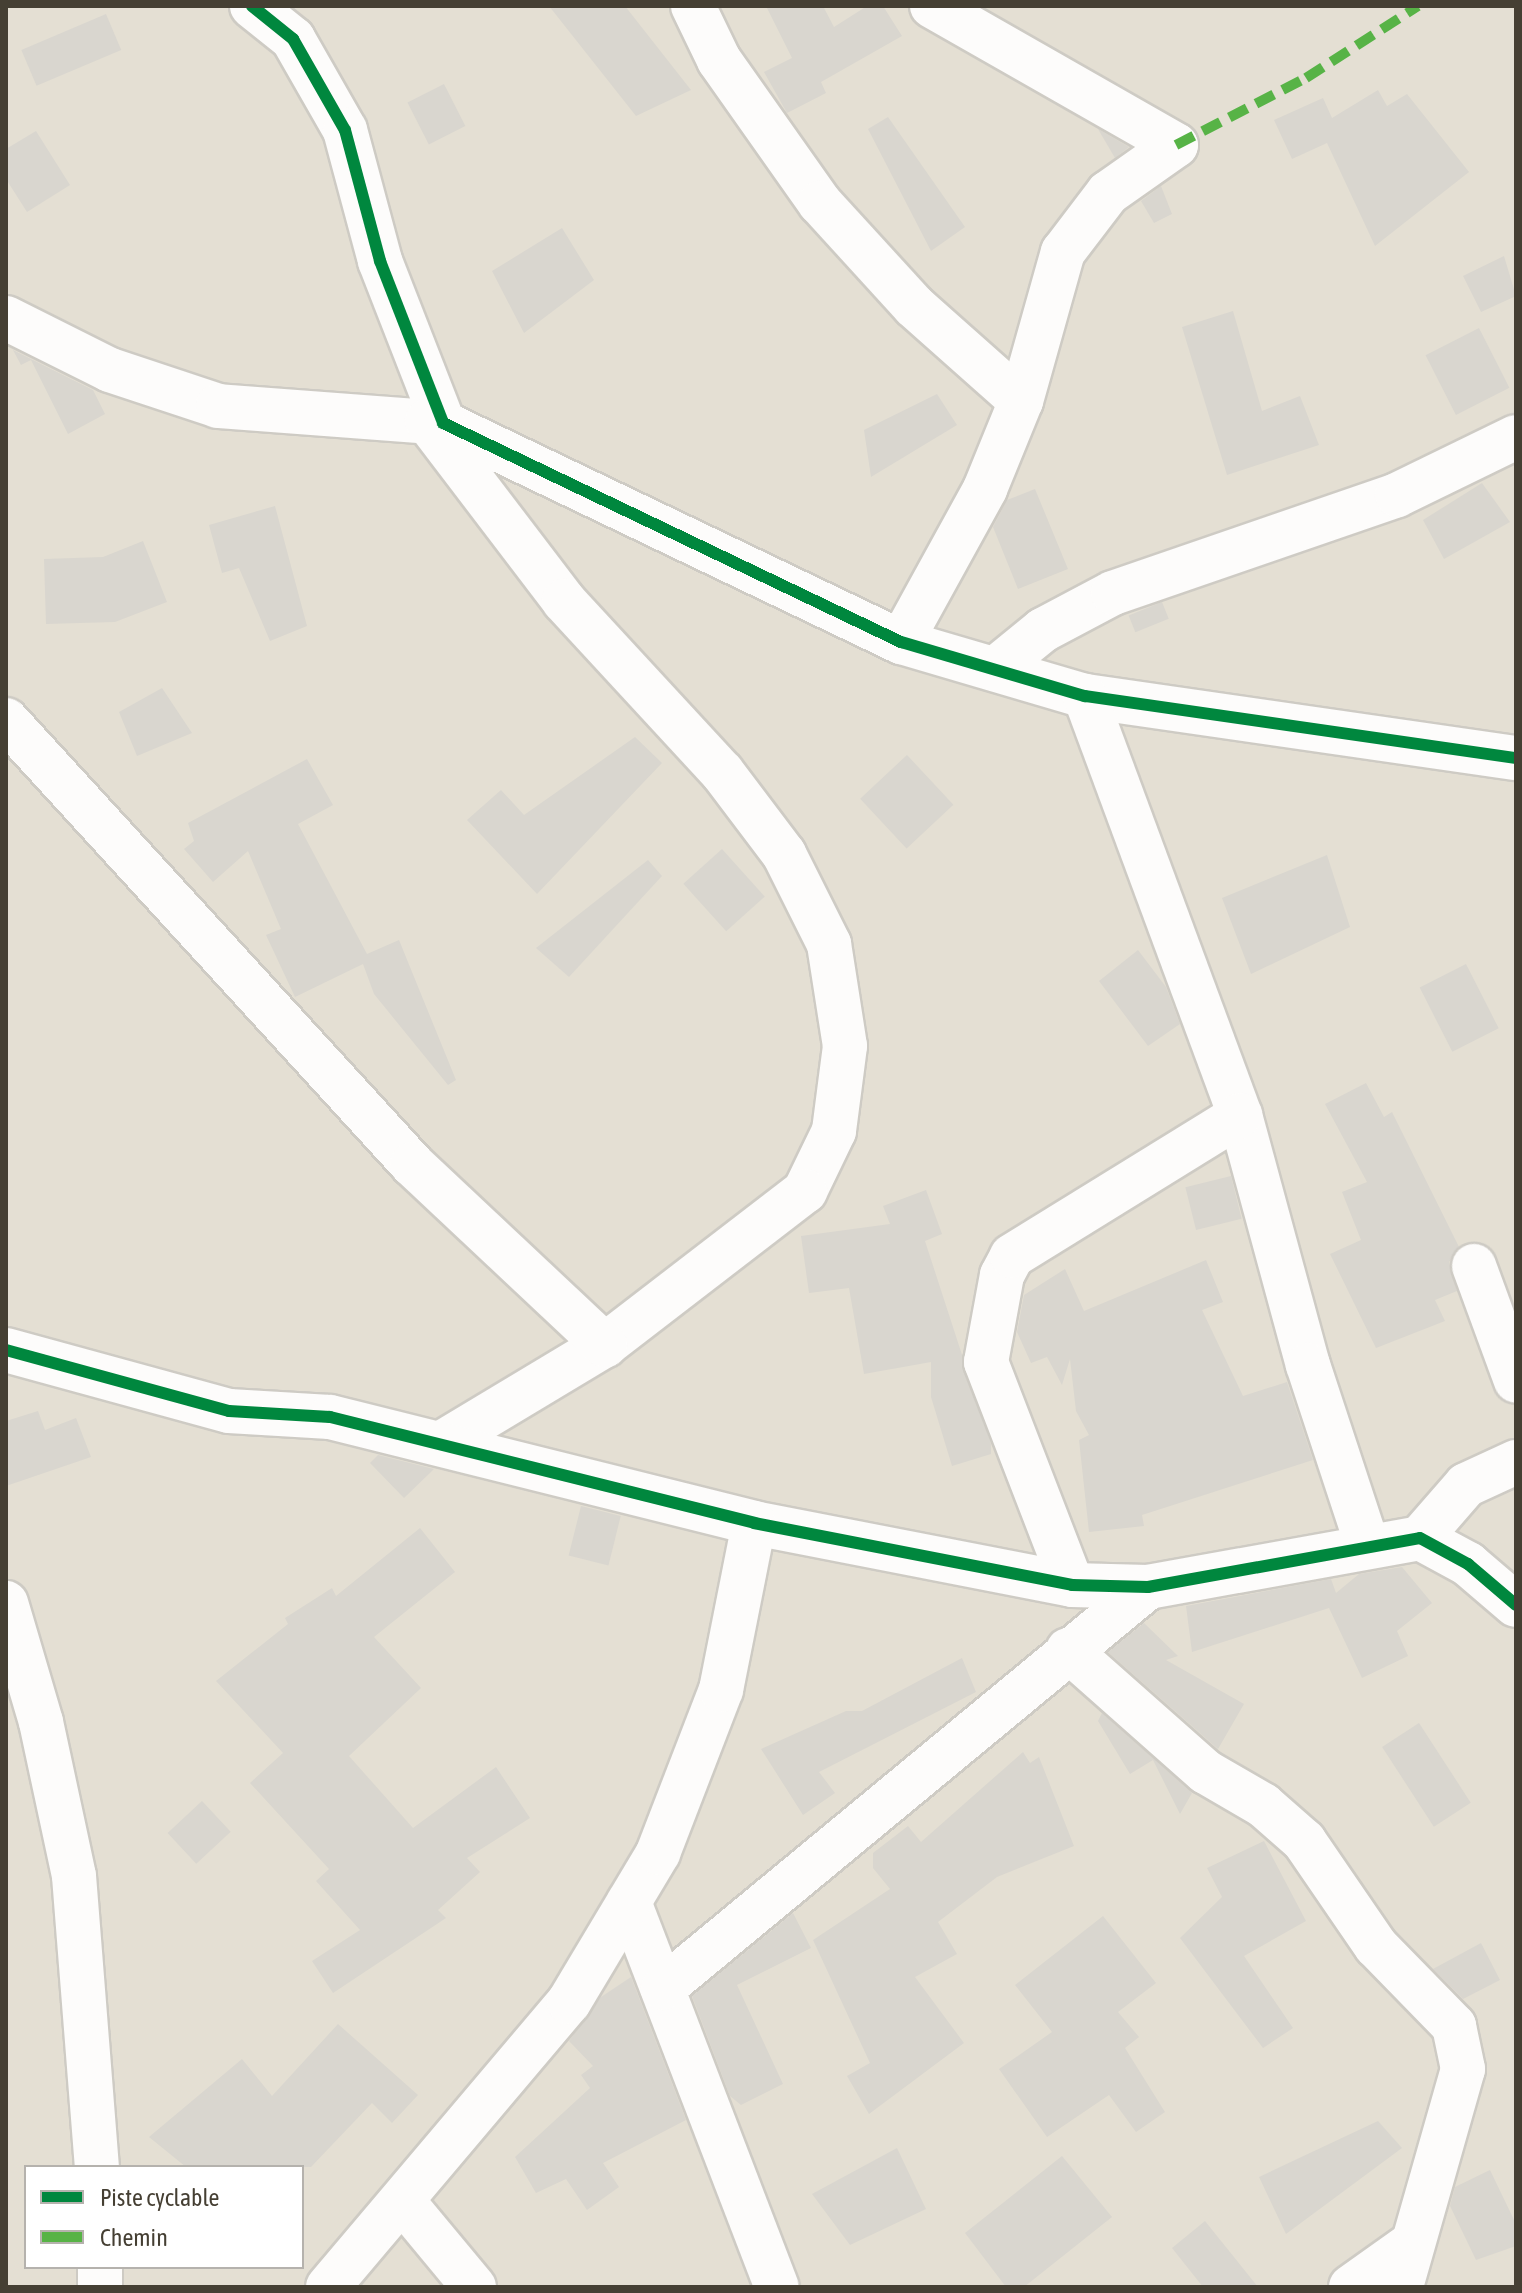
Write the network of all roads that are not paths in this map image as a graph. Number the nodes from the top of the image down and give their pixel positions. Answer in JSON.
{"nodes":[{"id":1,"x":252,"y":6,"type":"edge"},
{"id":2,"x":693,"y":6,"type":"edge"},
{"id":3,"x":932,"y":6,"type":"edge"},
{"id":4,"x":6,"y":318,"type":"edge"},
{"id":5,"x":1021,"y":401,"type":"junction"},
{"id":6,"x":435,"y":422,"type":"junction"},
{"id":7,"x":1516,"y":437,"type":"edge"},
{"id":8,"x":901,"y":642,"type":"junction"},
{"id":9,"x":995,"y":669,"type":"junction"},
{"id":10,"x":1085,"y":696,"type":"junction"},
{"id":11,"x":6,"y":720,"type":"edge"},
{"id":12,"x":1516,"y":758,"type":"edge"},
{"id":13,"x":1240,"y":1115,"type":"junction"},
{"id":14,"x":1474,"y":1266,"type":"dead end"},
{"id":15,"x":605,"y":1345,"type":"junction"},
{"id":16,"x":6,"y":1350,"type":"edge"},
{"id":17,"x":1516,"y":1381,"type":"edge"},
{"id":18,"x":442,"y":1443,"type":"junction"},
{"id":19,"x":1516,"y":1462,"type":"edge"},
{"id":20,"x":754,"y":1523,"type":"junction"},
{"id":21,"x":1420,"y":1538,"type":"junction"},
{"id":22,"x":1367,"y":1544,"type":"junction"},
{"id":23,"x":1072,"y":1585,"type":"junction"},
{"id":24,"x":1148,"y":1587,"type":"junction"},
{"id":25,"x":6,"y":1603,"type":"edge"},
{"id":26,"x":1516,"y":1605,"type":"edge"},
{"id":27,"x":1068,"y":1650,"type":"junction"},
{"id":28,"x":629,"y":1902,"type":"junction"},
{"id":29,"x":663,"y":1988,"type":"junction"},
{"id":30,"x":97,"y":2165,"type":"edge"},
{"id":31,"x":405,"y":2204,"type":"junction"},
{"id":32,"x":1410,"y":2245,"type":"junction"},
{"id":33,"x":328,"y":2287,"type":"edge"},
{"id":34,"x":474,"y":2287,"type":"edge"},
{"id":35,"x":777,"y":2287,"type":"edge"},
{"id":36,"x":1351,"y":2287,"type":"edge"},
{"id":37,"x":1401,"y":2287,"type":"edge"}],
"edges":[{"from":1,"to":6,"type":"street"},
{"from":2,"to":5,"type":"street"},
{"from":3,"to":5,"type":"street"},
{"from":4,"to":6,"type":"street"},
{"from":5,"to":8,"type":"street"},
{"from":6,"to":8,"type":"street"},
{"from":6,"to":15,"type":"street"},
{"from":7,"to":9,"type":"street"},
{"from":8,"to":9,"type":"street"},
{"from":9,"to":10,"type":"street"},
{"from":10,"to":12,"type":"street"},
{"from":10,"to":13,"type":"street"},
{"from":11,"to":15,"type":"street"},
{"from":13,"to":22,"type":"street"},
{"from":13,"to":23,"type":"street"},
{"from":14,"to":17,"type":"street"},
{"from":15,"to":18,"type":"street"},
{"from":16,"to":18,"type":"street"},
{"from":18,"to":20,"type":"street"},
{"from":19,"to":21,"type":"street"},
{"from":20,"to":23,"type":"street"},
{"from":20,"to":28,"type":"street"},
{"from":21,"to":22,"type":"street"},
{"from":21,"to":26,"type":"street"},
{"from":22,"to":24,"type":"street"},
{"from":23,"to":24,"type":"street"},
{"from":24,"to":27,"type":"street"},
{"from":25,"to":30,"type":"street"},
{"from":27,"to":29,"type":"street"},
{"from":27,"to":32,"type":"street"},
{"from":28,"to":29,"type":"street"},
{"from":28,"to":31,"type":"street"},
{"from":29,"to":35,"type":"street"},
{"from":31,"to":33,"type":"street"},
{"from":31,"to":34,"type":"street"},
{"from":32,"to":36,"type":"street"},
{"from":32,"to":37,"type":"street"}]}
